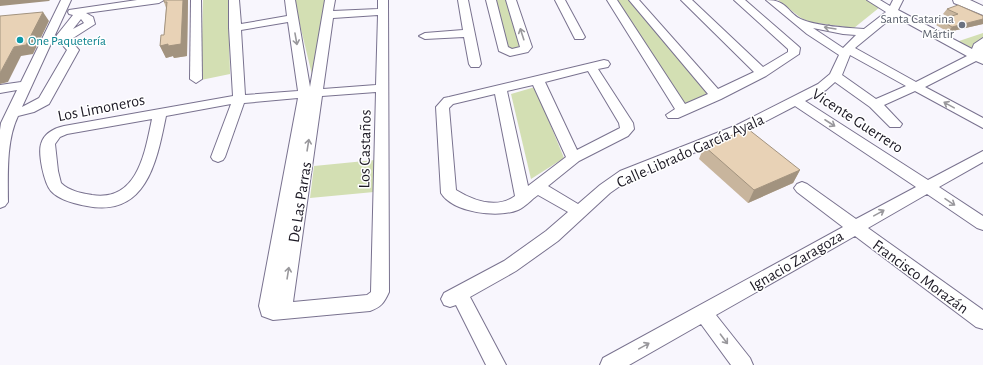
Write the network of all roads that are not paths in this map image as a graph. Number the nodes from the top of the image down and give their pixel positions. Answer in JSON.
{"nodes":[{"id":1,"x":66,"y":0,"type":"edge"},
{"id":2,"x":95,"y":0,"type":"edge"},
{"id":3,"x":114,"y":0,"type":"edge"},
{"id":4,"x":159,"y":0,"type":"edge"},
{"id":5,"x":196,"y":0,"type":"edge"},
{"id":6,"x":234,"y":0,"type":"edge"},
{"id":7,"x":290,"y":0,"type":"edge"},
{"id":8,"x":330,"y":0,"type":"edge"},
{"id":9,"x":491,"y":0,"type":"edge"},
{"id":10,"x":511,"y":0,"type":"edge"},
{"id":11,"x":560,"y":0,"type":"edge"},
{"id":12,"x":612,"y":0,"type":"edge"},
{"id":13,"x":634,"y":0,"type":"edge"},
{"id":14,"x":686,"y":0,"type":"edge"},
{"id":15,"x":739,"y":0,"type":"edge"},
{"id":16,"x":771,"y":0,"type":"edge"},
{"id":17,"x":872,"y":0,"type":"edge"},
{"id":18,"x":898,"y":0,"type":"edge"},
{"id":19,"x":959,"y":0,"type":"edge"},
{"id":20,"x":464,"y":5,"type":"edge"},
{"id":21,"x":383,"y":6,"type":"edge"},
{"id":22,"x":983,"y":11,"type":"edge"},
{"id":23,"x":80,"y":12,"type":"junction"},
{"id":24,"x":892,"y":12,"type":"junction"},
{"id":25,"x":60,"y":14,"type":"junction"},
{"id":26,"x":327,"y":15,"type":"junction"},
{"id":27,"x":293,"y":18,"type":"junction"},
{"id":28,"x":798,"y":20,"type":"junction"},
{"id":29,"x":234,"y":28,"type":"junction"},
{"id":30,"x":864,"y":32,"type":"junction"},
{"id":31,"x":469,"y":33,"type":"junction"},
{"id":32,"x":425,"y":36,"type":"dead end"},
{"id":33,"x":579,"y":37,"type":"dead end"},
{"id":34,"x":983,"y":41,"type":"edge"},
{"id":35,"x":846,"y":52,"type":"junction"},
{"id":36,"x":980,"y":54,"type":"edge"},
{"id":37,"x":475,"y":64,"type":"dead end"},
{"id":38,"x":604,"y":64,"type":"dead end"},
{"id":39,"x":591,"y":67,"type":"junction"},
{"id":40,"x":762,"y":73,"type":"junction"},
{"id":41,"x":835,"y":76,"type":"junction"},
{"id":42,"x":196,"y":79,"type":"dead end"},
{"id":43,"x":538,"y":81,"type":"junction"},
{"id":44,"x":25,"y":85,"type":"junction"},
{"id":45,"x":915,"y":87,"type":"junction"},
{"id":46,"x":382,"y":88,"type":"junction"},
{"id":47,"x":0,"y":89,"type":"edge"},
{"id":48,"x":500,"y":90,"type":"junction"},
{"id":49,"x":311,"y":92,"type":"junction"},
{"id":50,"x":717,"y":96,"type":"junction"},
{"id":51,"x":239,"y":99,"type":"junction"},
{"id":52,"x":797,"y":101,"type":"junction"},
{"id":53,"x":875,"y":104,"type":"junction"},
{"id":54,"x":13,"y":113,"type":"junction"},
{"id":55,"x":160,"y":114,"type":"junction"},
{"id":56,"x":895,"y":124,"type":"dead end"},
{"id":57,"x":983,"y":124,"type":"edge"},
{"id":58,"x":983,"y":156,"type":"edge"},
{"id":59,"x":218,"y":157,"type":"dead end"},
{"id":60,"x":574,"y":158,"type":"junction"},
{"id":61,"x":540,"y":184,"type":"junction"},
{"id":62,"x":926,"y":186,"type":"junction"},
{"id":63,"x":802,"y":188,"type":"dead end"},
{"id":64,"x":523,"y":198,"type":"junction"},
{"id":65,"x":0,"y":202,"type":"edge"},
{"id":66,"x":583,"y":209,"type":"junction"},
{"id":67,"x":983,"y":224,"type":"edge"},
{"id":68,"x":854,"y":227,"type":"junction"},
{"id":69,"x":276,"y":311,"type":"joint"},
{"id":70,"x":704,"y":313,"type":"junction"},
{"id":71,"x":983,"y":321,"type":"edge"},
{"id":72,"x":496,"y":365,"type":"edge"},
{"id":73,"x":610,"y":365,"type":"edge"},
{"id":74,"x":744,"y":365,"type":"edge"}],
"edges":[{"from":1,"to":25,"type":"street"},
{"from":2,"to":3,"type":"street"},
{"from":4,"to":23,"type":"street"},
{"from":5,"to":42,"type":"street"},
{"from":6,"to":29,"type":"street"},
{"from":7,"to":27,"type":"street"},
{"from":8,"to":26,"type":"street","name":"De Las Parras"},
{"from":9,"to":10,"type":"street","one_way":true},
{"from":11,"to":33,"type":"street"},
{"from":12,"to":50,"type":"street"},
{"from":13,"to":50,"type":"street"},
{"from":14,"to":40,"type":"street"},
{"from":15,"to":40,"type":"street"},
{"from":16,"to":28,"type":"street"},
{"from":17,"to":24,"type":"street"},
{"from":18,"to":24,"type":"street","name":"Vicente Guerrero"},
{"from":19,"to":22,"type":"main road"},
{"from":20,"to":31,"type":"street"},
{"from":21,"to":26,"type":"street"},
{"from":21,"to":46,"type":"street","name":"Los Castaños"},
{"from":23,"to":25,"type":"street"},
{"from":23,"to":54,"type":"street"},
{"from":24,"to":30,"type":"street","name":"Vicente Guerrero"},
{"from":24,"to":36,"type":"street"},
{"from":25,"to":44,"type":"street"},
{"from":26,"to":49,"type":"street","name":"De Las Parras"},
{"from":27,"to":29,"type":"street"},
{"from":27,"to":49,"type":"street","one_way":true},
{"from":30,"to":28,"type":"street","one_way":true},
{"from":28,"to":35,"type":"street"},
{"from":29,"to":51,"type":"street"},
{"from":30,"to":35,"type":"street","name":"Vicente Guerrero"},
{"from":31,"to":32,"type":"street"},
{"from":31,"to":37,"type":"street"},
{"from":34,"to":36,"type":"street"},
{"from":35,"to":41,"type":"street","name":"Vicente Guerrero"},
{"from":35,"to":45,"type":"street"},
{"from":36,"to":45,"type":"street"},
{"from":38,"to":39,"type":"street"},
{"from":39,"to":43,"type":"street"},
{"from":39,"to":60,"type":"street"},
{"from":40,"to":50,"type":"street"},
{"from":41,"to":52,"type":"street","name":"Vicente Guerrero"},
{"from":41,"to":53,"type":"street"},
{"from":43,"to":48,"type":"street"},
{"from":43,"to":60,"type":"street"},
{"from":44,"to":47,"type":"street"},
{"from":44,"to":54,"type":"street"},
{"from":45,"to":53,"type":"street"},
{"from":57,"to":45,"type":"street","one_way":true},
{"from":46,"to":49,"type":"street","name":"Los Limoneros"},
{"from":46,"to":69,"type":"street","name":"Los Castaños"},
{"from":48,"to":64,"type":"street"},
{"from":48,"to":64,"type":"street"},
{"from":49,"to":51,"type":"street","name":"Los Limoneros"},
{"from":49,"to":69,"type":"street","name":"De Las Parras"},
{"from":51,"to":55,"type":"street","name":"Los Limoneros"},
{"from":51,"to":59,"type":"street"},
{"from":52,"to":62,"type":"street","name":"Vicente Guerrero","one_way":true},
{"from":52,"to":66,"type":"street","name":"Calle Librado García Ayala"},
{"from":53,"to":56,"type":"street"},
{"from":54,"to":65,"type":"street"},
{"from":55,"to":55,"type":"street","name":"Los Limoneros"},
{"from":58,"to":62,"type":"street","name":"Ignacio Zaragoza"},
{"from":60,"to":61,"type":"street"},
{"from":61,"to":64,"type":"street"},
{"from":61,"to":66,"type":"street"},
{"from":62,"to":67,"type":"street","name":"Vicente Guerrero","one_way":true},
{"from":68,"to":62,"type":"street","name":"Ignacio Zaragoza","one_way":true},
{"from":63,"to":68,"type":"street","name":"Francisco Morazán"},
{"from":66,"to":72,"type":"street","name":"Calle Librado García Ayala"},
{"from":68,"to":70,"type":"street","name":"Ignacio Zaragoza"},
{"from":68,"to":71,"type":"street","name":"Francisco Morazán"},
{"from":73,"to":70,"type":"street","name":"Ignacio Zaragoza","one_way":true},
{"from":70,"to":74,"type":"street","one_way":true}]}
